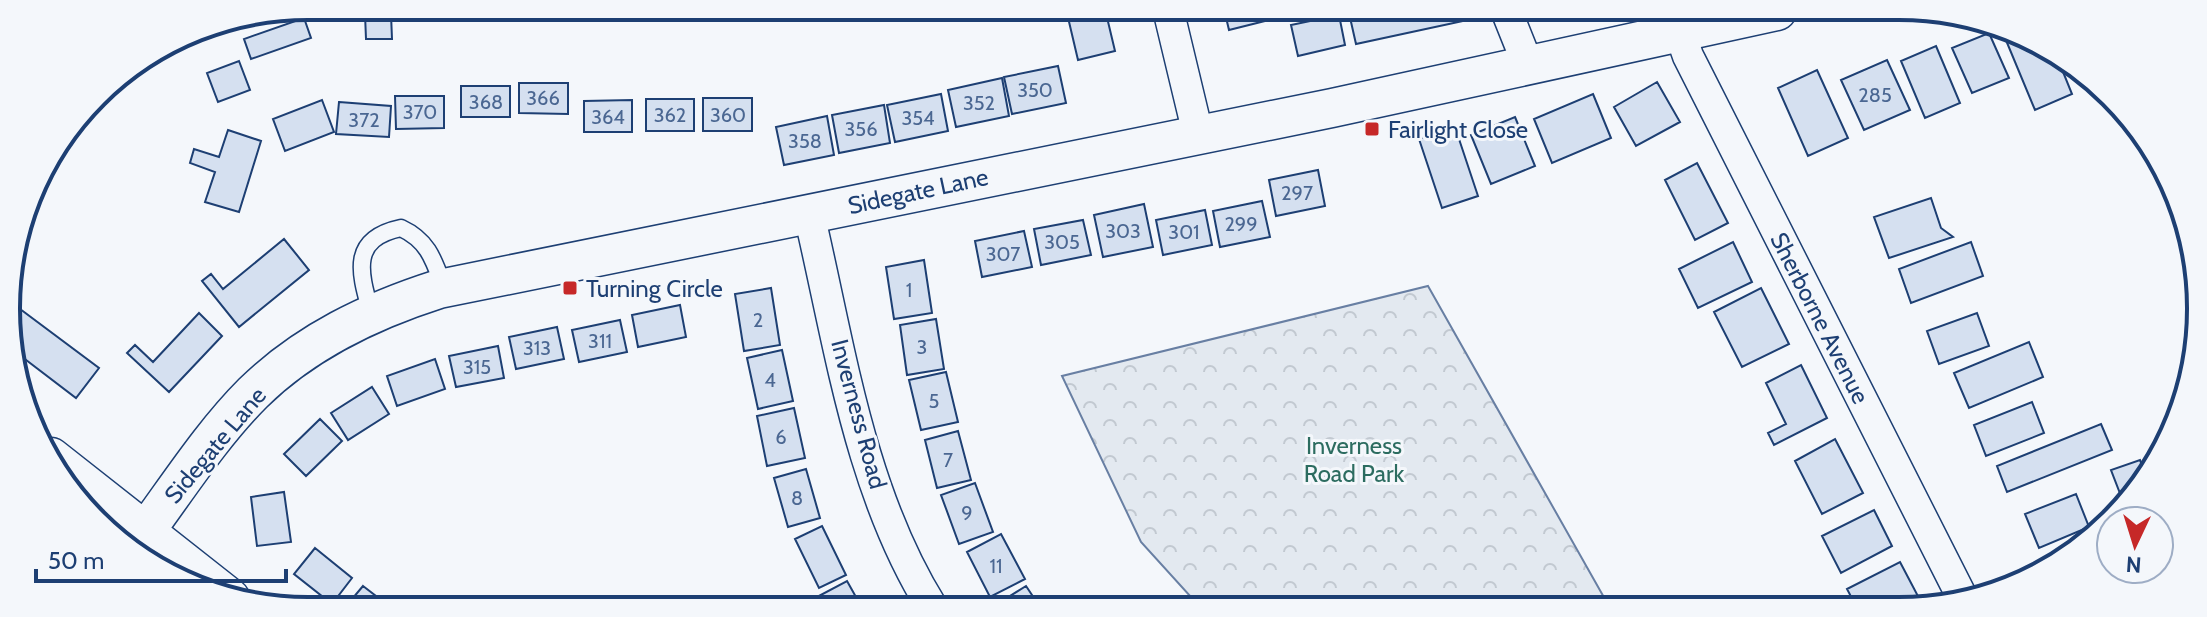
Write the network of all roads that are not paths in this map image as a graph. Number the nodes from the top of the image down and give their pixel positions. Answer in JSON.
{"nodes":[{"id":1,"x":1171,"y":20,"type":"edge"},
{"id":2,"x":1510,"y":20,"type":"edge"},
{"id":3,"x":1737,"y":20,"type":"edge"},
{"id":4,"x":1680,"y":33,"type":"junction"},
{"id":5,"x":1528,"y":65,"type":"junction"},
{"id":6,"x":1198,"y":134,"type":"junction"},
{"id":7,"x":809,"y":214,"type":"junction"},
{"id":8,"x":444,"y":288,"type":"junction"},
{"id":9,"x":371,"y":313,"type":"junction"},
{"id":10,"x":71,"y":472,"type":"edge"},
{"id":11,"x":147,"y":529,"type":"junction"},
{"id":12,"x":206,"y":578,"type":"edge"},
{"id":13,"x":1959,"y":590,"type":"edge"},
{"id":14,"x":926,"y":597,"type":"edge"}],
"edges":[{"from":1,"to":6,"type":"street"},
{"from":2,"to":5,"type":"street"},
{"from":3,"to":4,"type":"street","name":"Sidegate Lane"},
{"from":4,"to":5,"type":"street","name":"Sidegate Lane"},
{"from":4,"to":13,"type":"street","name":"Sherborne Avenue"},
{"from":5,"to":6,"type":"street","name":"Sidegate Lane"},
{"from":6,"to":7,"type":"street","name":"Sidegate Lane"},
{"from":7,"to":8,"type":"street","name":"Sidegate Lane"},
{"from":7,"to":14,"type":"street","name":"Inverness Road"},
{"from":8,"to":9,"type":"street","name":"Sidegate Lane"},
{"from":8,"to":9,"type":"lane"},
{"from":9,"to":11,"type":"street","name":"Sidegate Lane"},
{"from":10,"to":11,"type":"street"},
{"from":11,"to":12,"type":"street"}]}
